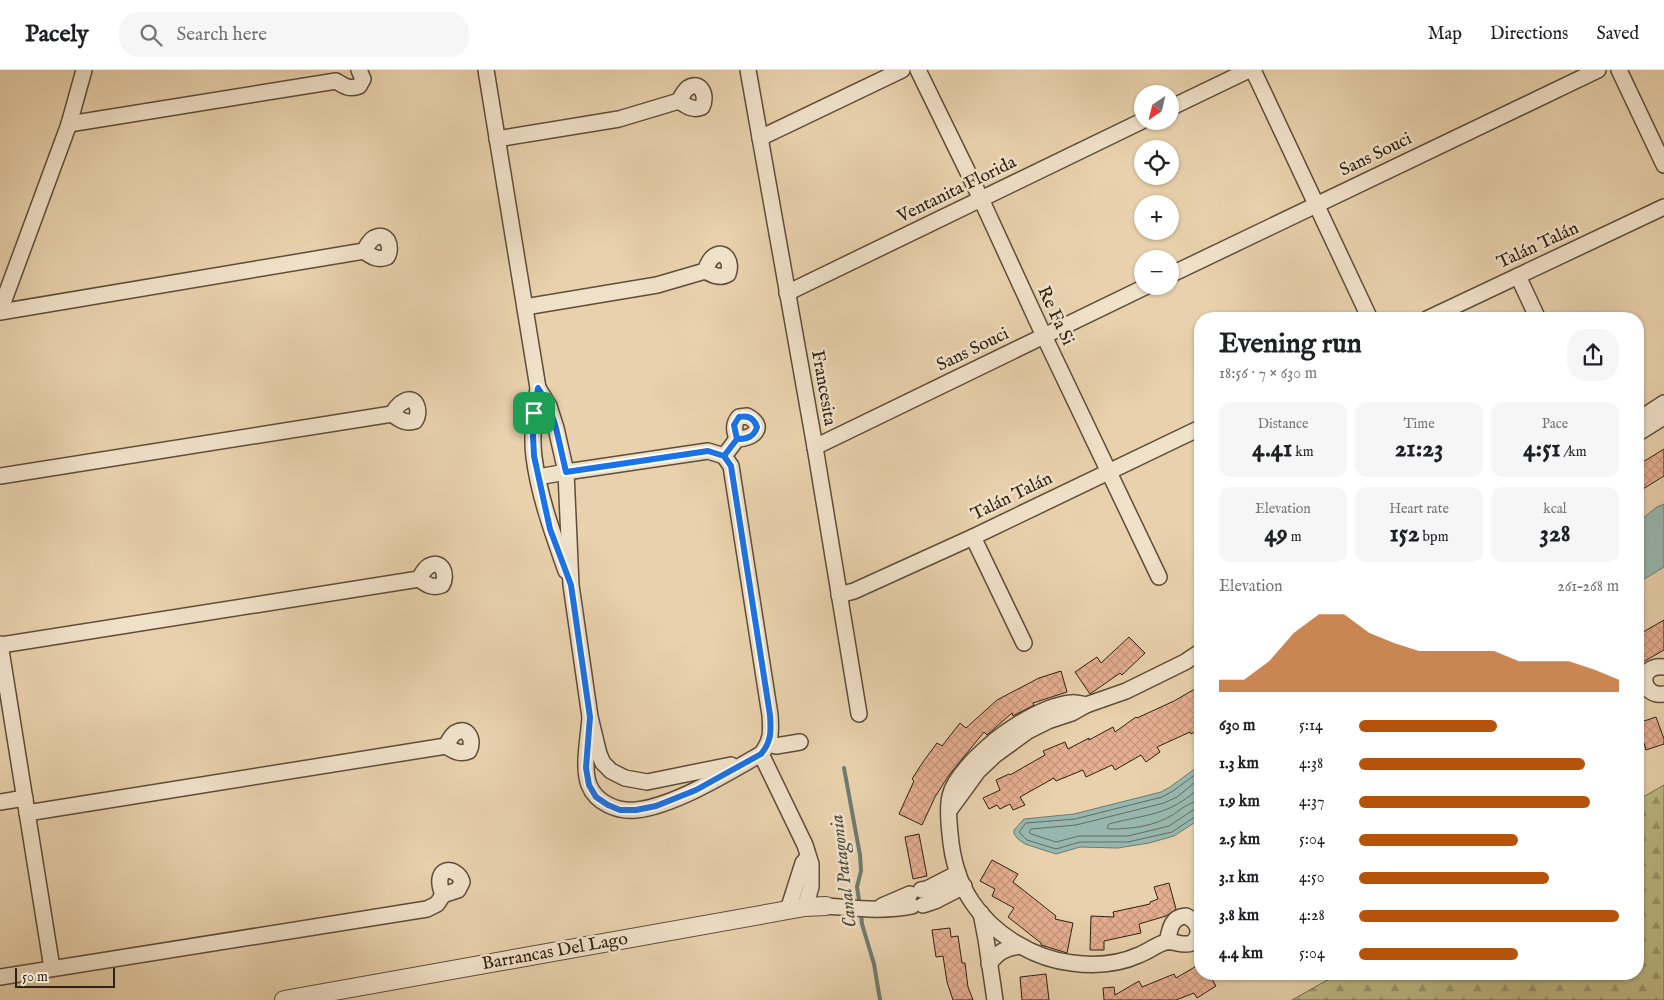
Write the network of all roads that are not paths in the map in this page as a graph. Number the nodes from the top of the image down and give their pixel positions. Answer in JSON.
{"nodes":[{"id":1,"x":84,"y":70,"type":"edge"},
{"id":2,"x":359,"y":70,"type":"edge"},
{"id":3,"x":486,"y":70,"type":"edge"},
{"id":4,"x":748,"y":70,"type":"edge"},
{"id":5,"x":902,"y":70,"type":"edge"},
{"id":6,"x":918,"y":70,"type":"edge"},
{"id":7,"x":1249,"y":70,"type":"edge"},
{"id":8,"x":1253,"y":70,"type":"edge"},
{"id":9,"x":1598,"y":70,"type":"edge"},
{"id":10,"x":1619,"y":70,"type":"edge"},
{"id":11,"x":340,"y":75,"type":"edge"},
{"id":12,"x":679,"y":101,"type":"dead end"},
{"id":13,"x":1179,"y":104,"type":"edge"},
{"id":14,"x":69,"y":124,"type":"junction"},
{"id":15,"x":1134,"y":125,"type":"edge"},
{"id":16,"x":760,"y":138,"type":"junction"},
{"id":17,"x":497,"y":139,"type":"junction"},
{"id":18,"x":1664,"y":165,"type":"edge"},
{"id":19,"x":981,"y":199,"type":"junction"},
{"id":20,"x":1316,"y":204,"type":"junction"},
{"id":21,"x":1664,"y":207,"type":"edge"},
{"id":22,"x":364,"y":251,"type":"dead end"},
{"id":23,"x":705,"y":271,"type":"dead end"},
{"id":24,"x":1179,"y":271,"type":"edge"},
{"id":25,"x":1518,"y":276,"type":"junction"},
{"id":26,"x":1134,"y":292,"type":"edge"},
{"id":27,"x":787,"y":293,"type":"junction"},
{"id":28,"x":525,"y":307,"type":"junction"},
{"id":29,"x":0,"y":311,"type":"edge"},
{"id":30,"x":1367,"y":312,"type":"edge"},
{"id":31,"x":1442,"y":312,"type":"edge"},
{"id":32,"x":1535,"y":312,"type":"edge"},
{"id":33,"x":1044,"y":336,"type":"junction"},
{"id":34,"x":538,"y":388,"type":"junction"},
{"id":35,"x":1664,"y":403,"type":"edge"},
{"id":36,"x":392,"y":414,"type":"dead end"},
{"id":37,"x":1644,"y":416,"type":"edge"},
{"id":38,"x":1664,"y":417,"type":"edge"},
{"id":39,"x":1644,"y":429,"type":"edge"},
{"id":40,"x":1194,"y":431,"type":"edge"},
{"id":41,"x":737,"y":439,"type":"dead end"},
{"id":42,"x":815,"y":447,"type":"junction"},
{"id":43,"x":724,"y":456,"type":"junction"},
{"id":44,"x":566,"y":472,"type":"junction"},
{"id":45,"x":1109,"y":472,"type":"junction"},
{"id":46,"x":0,"y":476,"type":"edge"},
{"id":47,"x":538,"y":477,"type":"junction"},
{"id":48,"x":972,"y":537,"type":"junction"},
{"id":49,"x":1159,"y":577,"type":"dead end"},
{"id":50,"x":419,"y":579,"type":"dead end"},
{"id":51,"x":571,"y":585,"type":"junction"},
{"id":52,"x":839,"y":596,"type":"junction"},
{"id":53,"x":1024,"y":643,"type":"dead end"},
{"id":54,"x":1194,"y":644,"type":"edge"},
{"id":55,"x":0,"y":645,"type":"edge"},
{"id":56,"x":1194,"y":656,"type":"edge"},
{"id":57,"x":1664,"y":667,"type":"edge"},
{"id":58,"x":1165,"y":671,"type":"junction"},
{"id":59,"x":1664,"y":694,"type":"edge"},
{"id":60,"x":859,"y":714,"type":"dead end"},
{"id":61,"x":590,"y":717,"type":"junction"},
{"id":62,"x":800,"y":742,"type":"dead end"},
{"id":63,"x":446,"y":746,"type":"dead end"},
{"id":64,"x":765,"y":749,"type":"junction"},
{"id":65,"x":747,"y":762,"type":"junction"},
{"id":66,"x":0,"y":802,"type":"edge"},
{"id":67,"x":26,"y":805,"type":"junction"},
{"id":68,"x":961,"y":880,"type":"junction"},
{"id":69,"x":443,"y":895,"type":"dead end"},
{"id":70,"x":832,"y":907,"type":"joint"},
{"id":71,"x":796,"y":908,"type":"junction"},
{"id":72,"x":981,"y":913,"type":"junction"},
{"id":73,"x":1167,"y":942,"type":"dead end"},
{"id":74,"x":1020,"y":946,"type":"junction"},
{"id":75,"x":990,"y":964,"type":"junction"},
{"id":76,"x":52,"y":968,"type":"junction"},
{"id":77,"x":0,"y":977,"type":"edge"},
{"id":78,"x":284,"y":1000,"type":"edge"},
{"id":79,"x":995,"y":1000,"type":"edge"}],
"edges":[{"from":1,"to":14,"type":"street"},
{"from":2,"to":11,"type":"street"},
{"from":3,"to":17,"type":"street"},
{"from":4,"to":16,"type":"street","name":"Francesita"},
{"from":5,"to":16,"type":"street"},
{"from":6,"to":19,"type":"street","name":"Re Fa Si"},
{"from":7,"to":13,"type":"street"},
{"from":8,"to":20,"type":"street"},
{"from":9,"to":20,"type":"street","name":"Sans Souci"},
{"from":10,"to":18,"type":"street"},
{"from":11,"to":14,"type":"street"},
{"from":12,"to":17,"type":"street"},
{"from":14,"to":29,"type":"street"},
{"from":15,"to":19,"type":"street","name":"Ventanita Florida"},
{"from":16,"to":27,"type":"street","name":"Francesita"},
{"from":17,"to":28,"type":"street"},
{"from":19,"to":27,"type":"street","name":"Ventanita Florida"},
{"from":19,"to":33,"type":"street","name":"Re Fa Si"},
{"from":20,"to":24,"type":"street","name":"Sans Souci"},
{"from":20,"to":30,"type":"street"},
{"from":21,"to":25,"type":"street","name":"Talán Talán"},
{"from":22,"to":29,"type":"street"},
{"from":23,"to":28,"type":"street"},
{"from":25,"to":31,"type":"street","name":"Talán Talán"},
{"from":25,"to":32,"type":"street"},
{"from":26,"to":33,"type":"street","name":"Sans Souci"},
{"from":27,"to":42,"type":"street","name":"Francesita"},
{"from":28,"to":34,"type":"street"},
{"from":33,"to":42,"type":"street","name":"Sans Souci"},
{"from":33,"to":45,"type":"street","name":"Re Fa Si"},
{"from":34,"to":44,"type":"street"},
{"from":34,"to":47,"type":"street"},
{"from":35,"to":37,"type":"street"},
{"from":36,"to":46,"type":"street"},
{"from":38,"to":39,"type":"street"},
{"from":40,"to":45,"type":"street","name":"Talán Talán"},
{"from":41,"to":43,"type":"street"},
{"from":42,"to":52,"type":"street","name":"Francesita"},
{"from":43,"to":44,"type":"street"},
{"from":43,"to":64,"type":"street"},
{"from":44,"to":47,"type":"street"},
{"from":44,"to":51,"type":"street"},
{"from":45,"to":48,"type":"street","name":"Talán Talán"},
{"from":45,"to":49,"type":"street","name":"Re Fa Si"},
{"from":47,"to":51,"type":"street"},
{"from":48,"to":52,"type":"street","name":"Talán Talán"},
{"from":48,"to":53,"type":"street"},
{"from":50,"to":55,"type":"street"},
{"from":51,"to":61,"type":"street"},
{"from":52,"to":60,"type":"street","name":"Francesita"},
{"from":54,"to":58,"type":"street"},
{"from":55,"to":67,"type":"street"},
{"from":56,"to":58,"type":"street"},
{"from":57,"to":59,"type":"street"},
{"from":58,"to":68,"type":"street"},
{"from":61,"to":65,"type":"street"},
{"from":61,"to":65,"type":"street"},
{"from":62,"to":64,"type":"street"},
{"from":63,"to":67,"type":"street"},
{"from":64,"to":65,"type":"street"},
{"from":64,"to":71,"type":"street"},
{"from":66,"to":67,"type":"street"},
{"from":67,"to":76,"type":"street"},
{"from":68,"to":70,"type":"street"},
{"from":68,"to":72,"type":"street"},
{"from":69,"to":76,"type":"street"},
{"from":70,"to":71,"type":"street","name":"Barrancas Del Lago"},
{"from":71,"to":78,"type":"street","name":"Barrancas Del Lago"},
{"from":72,"to":74,"type":"street"},
{"from":72,"to":75,"type":"street"},
{"from":73,"to":74,"type":"street"},
{"from":74,"to":75,"type":"street"},
{"from":75,"to":79,"type":"street"},
{"from":76,"to":77,"type":"street"}]}
